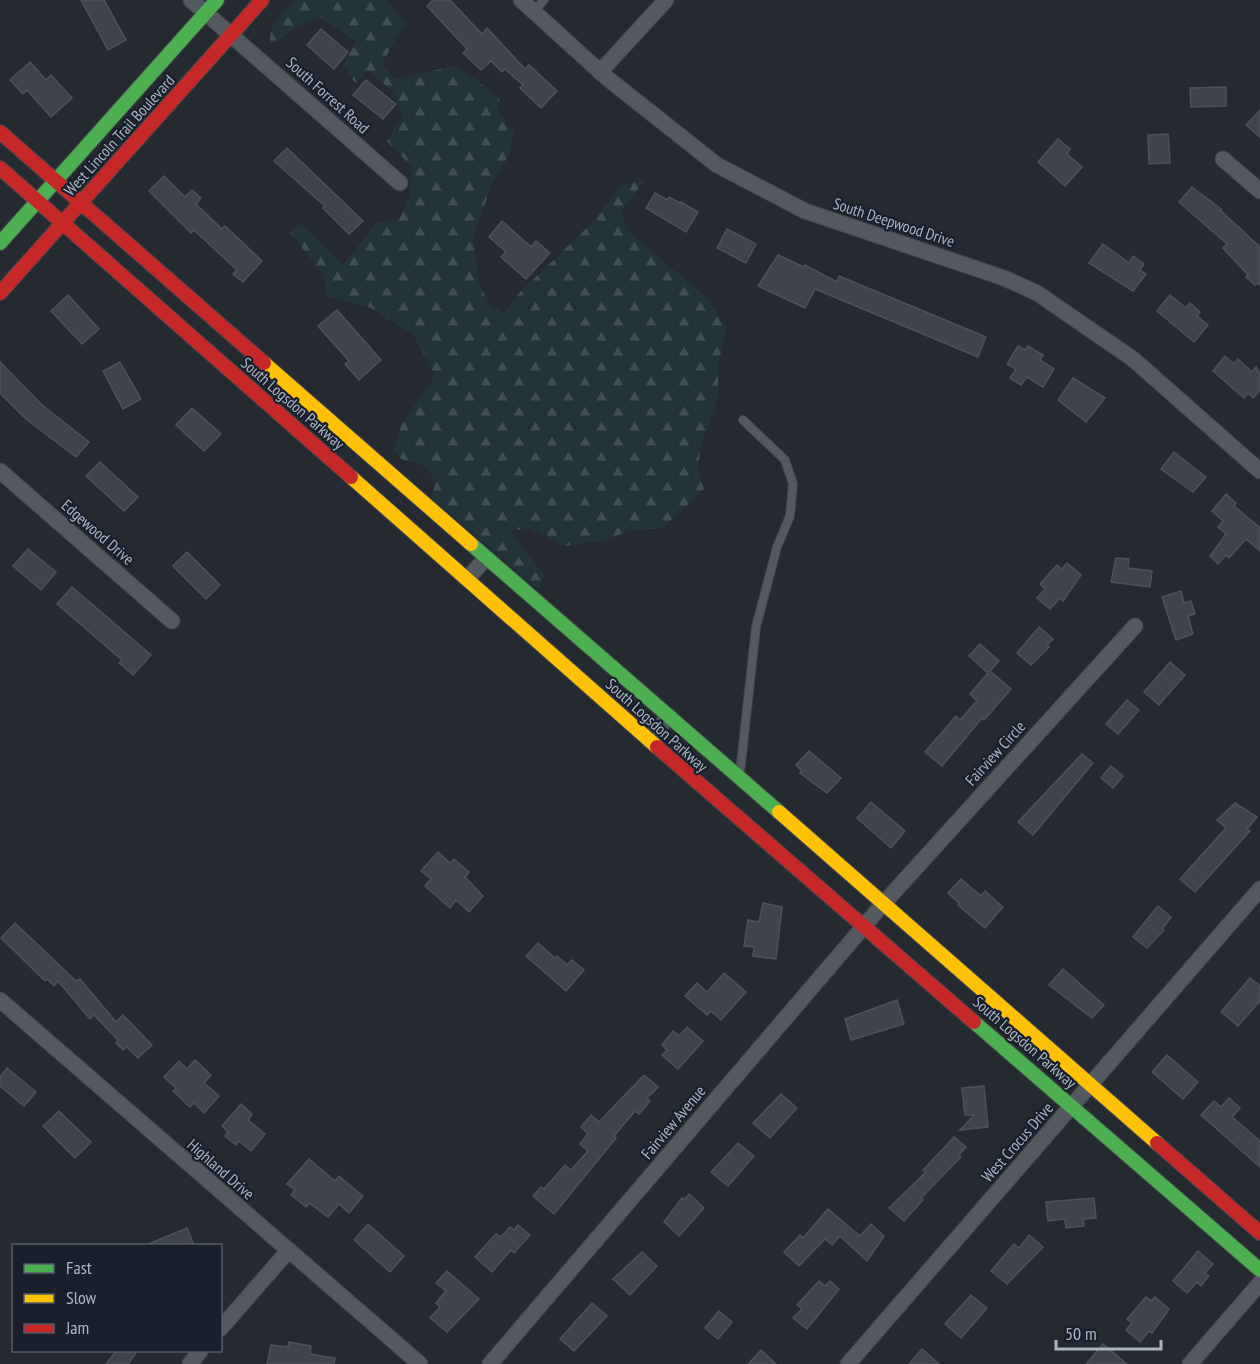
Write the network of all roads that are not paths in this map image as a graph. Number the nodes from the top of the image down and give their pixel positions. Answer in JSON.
{"nodes":[{"id":1,"x":191,"y":0,"type":"edge"},
{"id":2,"x":218,"y":0,"type":"edge"},
{"id":3,"x":262,"y":0,"type":"edge"},
{"id":4,"x":521,"y":0,"type":"edge"},
{"id":5,"x":666,"y":0,"type":"edge"},
{"id":6,"x":539,"y":6,"type":"edge"},
{"id":7,"x":206,"y":13,"type":"junction"},
{"id":8,"x":231,"y":34,"type":"junction"},
{"id":9,"x":600,"y":72,"type":"junction"},
{"id":10,"x":0,"y":132,"type":"edge"},
{"id":11,"x":1223,"y":159,"type":"dead end"},
{"id":12,"x":0,"y":168,"type":"edge"},
{"id":13,"x":55,"y":178,"type":"junction"},
{"id":14,"x":400,"y":183,"type":"dead end"},
{"id":15,"x":1260,"y":191,"type":"edge"},
{"id":16,"x":37,"y":199,"type":"junction"},
{"id":17,"x":81,"y":202,"type":"junction"},
{"id":18,"x":63,"y":222,"type":"junction"},
{"id":19,"x":0,"y":243,"type":"edge"},
{"id":20,"x":0,"y":293,"type":"edge"},
{"id":21,"x":743,"y":420,"type":"dead end"},
{"id":22,"x":0,"y":471,"type":"edge"},
{"id":23,"x":1260,"y":471,"type":"edge"},
{"id":24,"x":486,"y":558,"type":"junction"},
{"id":25,"x":468,"y":578,"type":"junction"},
{"id":26,"x":172,"y":621,"type":"dead end"},
{"id":27,"x":1135,"y":626,"type":"dead end"},
{"id":28,"x":669,"y":716,"type":"junction"},
{"id":29,"x":649,"y":740,"type":"junction"},
{"id":30,"x":739,"y":777,"type":"junction"},
{"id":31,"x":1260,"y":889,"type":"edge"},
{"id":32,"x":883,"y":904,"type":"junction"},
{"id":33,"x":865,"y":925,"type":"junction"},
{"id":34,"x":0,"y":1000,"type":"edge"},
{"id":35,"x":1090,"y":1086,"type":"junction"},
{"id":36,"x":1072,"y":1106,"type":"junction"},
{"id":37,"x":1260,"y":1233,"type":"edge"},
{"id":38,"x":289,"y":1250,"type":"junction"},
{"id":39,"x":1260,"y":1270,"type":"edge"},
{"id":40,"x":1260,"y":1283,"type":"edge"},
{"id":41,"x":222,"y":1327,"type":"edge"},
{"id":42,"x":199,"y":1352,"type":"edge"},
{"id":43,"x":190,"y":1364,"type":"edge"},
{"id":44,"x":420,"y":1364,"type":"edge"},
{"id":45,"x":490,"y":1364,"type":"edge"},
{"id":46,"x":848,"y":1364,"type":"edge"},
{"id":47,"x":1190,"y":1364,"type":"edge"}],
"edges":[{"from":1,"to":7,"type":"street","name":"South Forrest Road"},
{"from":2,"to":7,"type":"main road","name":"West Lincoln Trail Boulevard"},
{"from":3,"to":8,"type":"main road","name":"West Lincoln Trail Boulevard"},
{"from":4,"to":6,"type":"street","name":"South Deepwood Drive"},
{"from":5,"to":9,"type":"street"},
{"from":6,"to":9,"type":"street","name":"South Deepwood Drive"},
{"from":7,"to":8,"type":"street","name":"South Forrest Road"},
{"from":7,"to":13,"type":"main road","name":"West Lincoln Trail Boulevard"},
{"from":8,"to":14,"type":"street","name":"South Forrest Road"},
{"from":8,"to":17,"type":"main road","name":"West Lincoln Trail Boulevard"},
{"from":9,"to":23,"type":"street","name":"South Deepwood Drive"},
{"from":10,"to":13,"type":"main road","name":"South Logsdon Parkway"},
{"from":11,"to":15,"type":"street"},
{"from":12,"to":16,"type":"main road","name":"South Logsdon Parkway"},
{"from":13,"to":16,"type":"main road","name":"West Lincoln Trail Boulevard"},
{"from":13,"to":17,"type":"main road","name":"South Logsdon Parkway"},
{"from":16,"to":18,"type":"main road","name":"South Logsdon Parkway"},
{"from":16,"to":19,"type":"main road","name":"West Lincoln Trail Boulevard"},
{"from":17,"to":18,"type":"main road","name":"West Lincoln Trail Boulevard"},
{"from":17,"to":24,"type":"main road","name":"South Logsdon Parkway"},
{"from":18,"to":20,"type":"main road","name":"West Lincoln Trail Boulevard"},
{"from":18,"to":25,"type":"main road","name":"South Logsdon Parkway"},
{"from":21,"to":30,"type":"lane"},
{"from":22,"to":26,"type":"street","name":"Edgewood Drive"},
{"from":24,"to":25,"type":"street"},
{"from":24,"to":28,"type":"main road","name":"South Logsdon Parkway"},
{"from":25,"to":29,"type":"main road","name":"South Logsdon Parkway"},
{"from":27,"to":32,"type":"street","name":"Fairview Circle"},
{"from":28,"to":29,"type":"street"},
{"from":28,"to":30,"type":"main road","name":"South Logsdon Parkway"},
{"from":29,"to":33,"type":"main road","name":"South Logsdon Parkway"},
{"from":30,"to":32,"type":"main road","name":"South Logsdon Parkway"},
{"from":31,"to":35,"type":"street","name":"West Crocus Drive"},
{"from":32,"to":33,"type":"street","name":"Fairview Avenue"},
{"from":32,"to":35,"type":"main road","name":"South Logsdon Parkway"},
{"from":33,"to":36,"type":"main road","name":"South Logsdon Parkway"},
{"from":33,"to":45,"type":"street","name":"Fairview Avenue"},
{"from":34,"to":38,"type":"street","name":"Highland Drive"},
{"from":35,"to":36,"type":"street","name":"West Crocus Drive"},
{"from":35,"to":37,"type":"main road","name":"South Logsdon Parkway"},
{"from":36,"to":39,"type":"main road","name":"South Logsdon Parkway"},
{"from":36,"to":46,"type":"street","name":"West Crocus Drive"},
{"from":38,"to":41,"type":"street"},
{"from":38,"to":44,"type":"street","name":"Highland Drive"},
{"from":40,"to":47,"type":"street"},
{"from":42,"to":43,"type":"street"}]}
